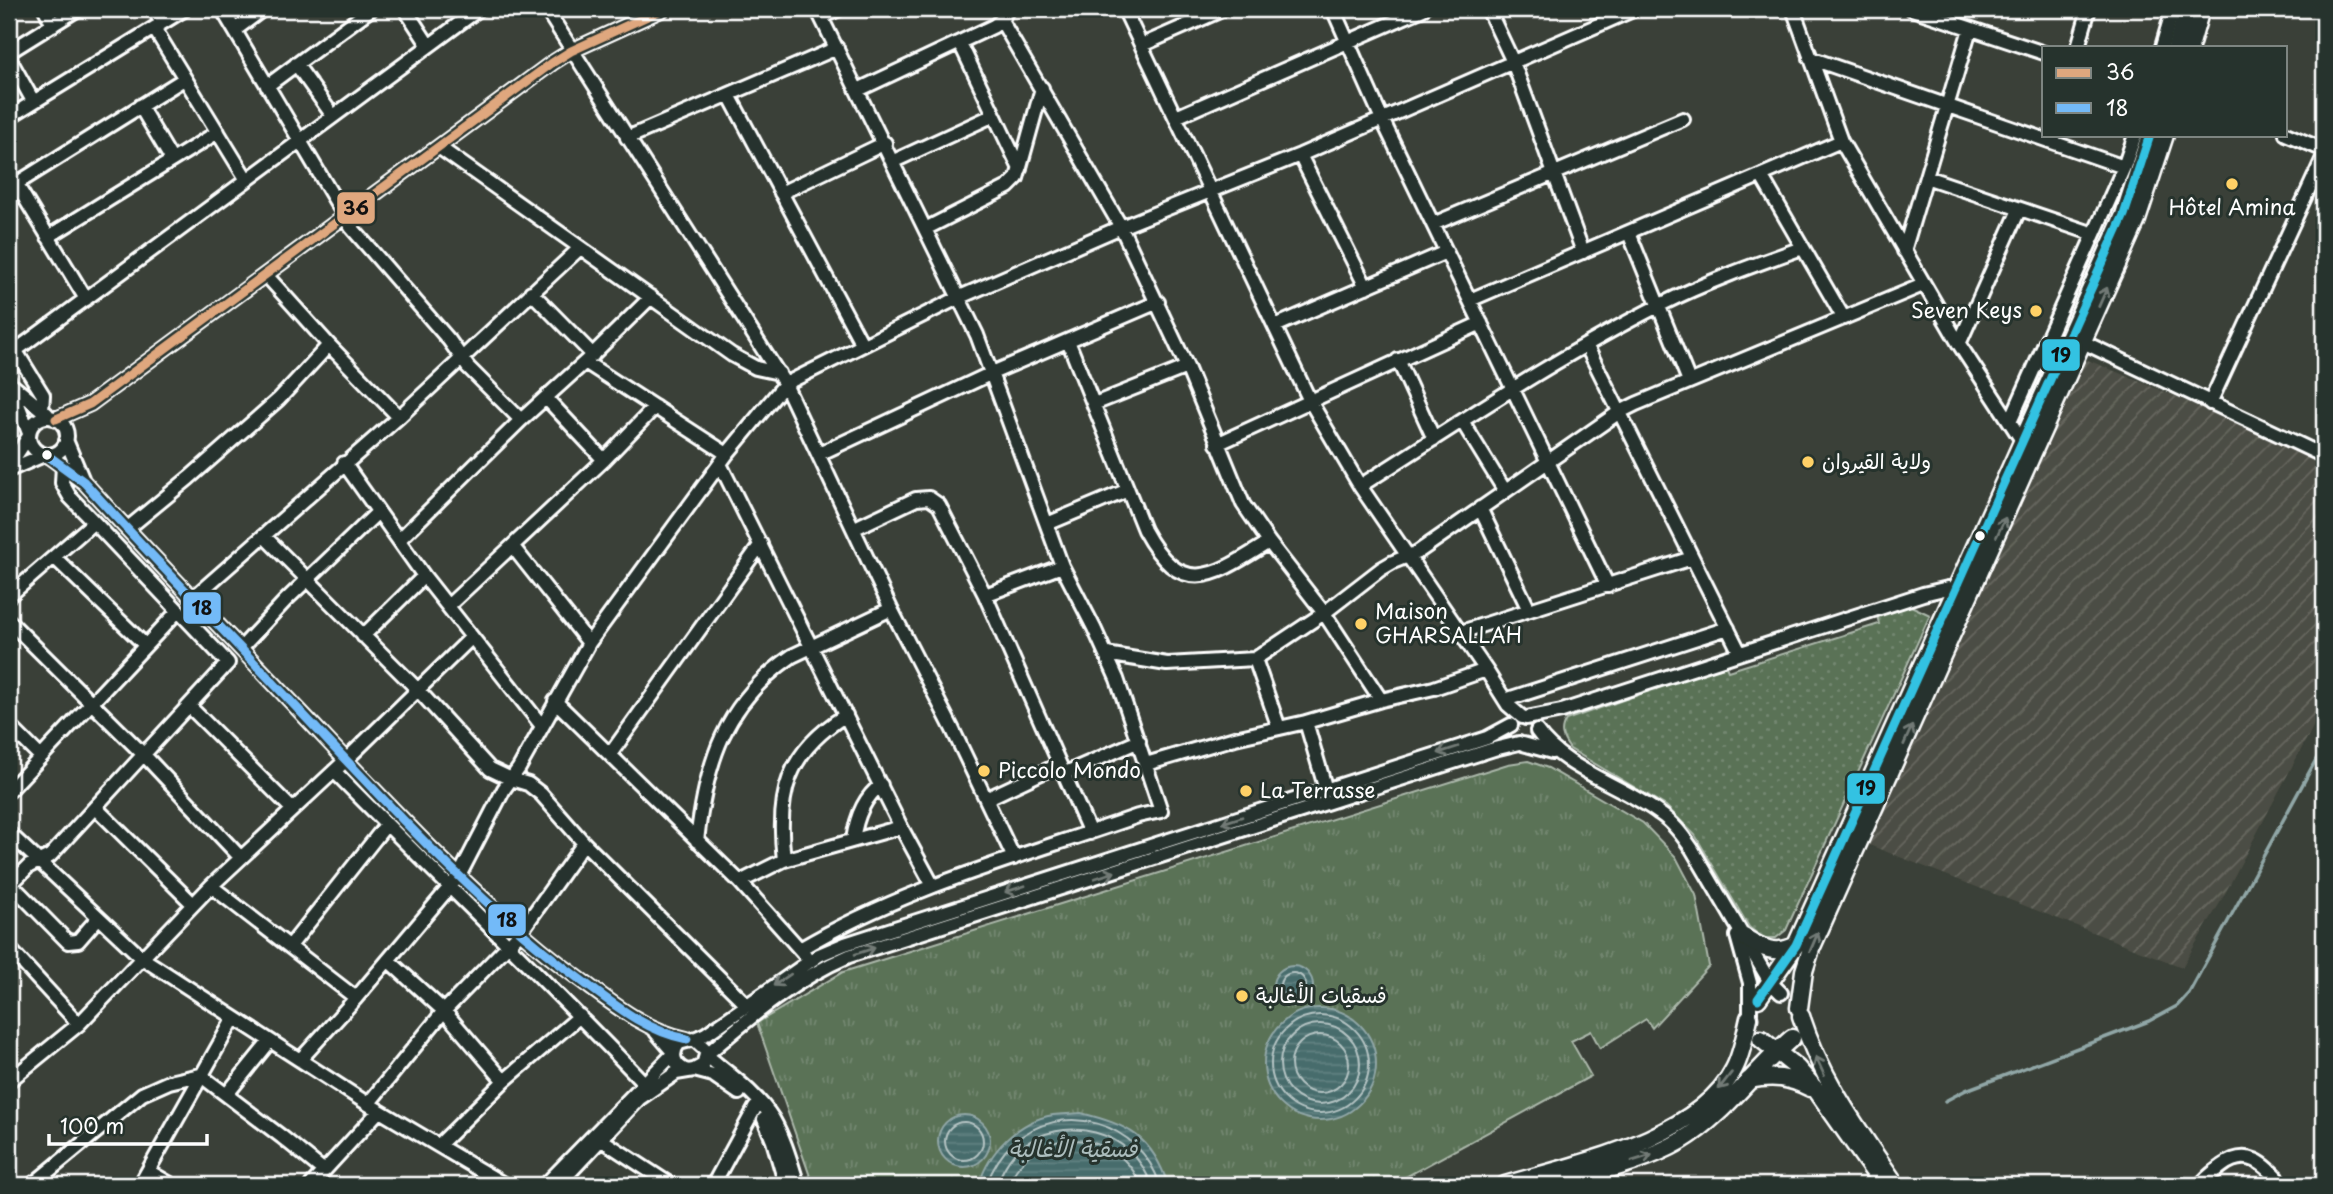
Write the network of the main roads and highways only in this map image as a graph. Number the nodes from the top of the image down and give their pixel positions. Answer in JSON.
{"nodes":[{"id":1,"x":2186,"y":9,"type":"edge"},
{"id":2,"x":2201,"y":9,"type":"edge"},
{"id":3,"x":2176,"y":46,"type":"edge"},
{"id":4,"x":2190,"y":46,"type":"edge"},
{"id":5,"x":2150,"y":136,"type":"edge"},
{"id":6,"x":2165,"y":136,"type":"edge"},
{"id":7,"x":2021,"y":465,"type":"junction"},
{"id":8,"x":1963,"y":592,"type":"junction"},
{"id":9,"x":1744,"y":937,"type":"road end"},
{"id":10,"x":1796,"y":945,"type":"junction"},
{"id":11,"x":1776,"y":988,"type":"junction"},
{"id":12,"x":1752,"y":1010,"type":"junction"},
{"id":13,"x":1800,"y":1012,"type":"junction"},
{"id":14,"x":1792,"y":1038,"type":"junction"},
{"id":15,"x":1761,"y":1040,"type":"junction"},
{"id":16,"x":1776,"y":1052,"type":"junction"},
{"id":17,"x":1749,"y":1080,"type":"junction"},
{"id":18,"x":1817,"y":1091,"type":"junction"},
{"id":19,"x":1505,"y":1185,"type":"edge"},
{"id":20,"x":1554,"y":1185,"type":"edge"},
{"id":21,"x":1883,"y":1185,"type":"edge"},
{"id":22,"x":1896,"y":1185,"type":"edge"}],
"edges":[{"from":1,"to":3,"type":"main road"},
{"from":2,"to":4,"type":"main road"},
{"from":5,"to":7,"type":"main road"},
{"from":7,"to":6,"type":"main road","one_way":true},
{"from":7,"to":8,"type":"main road"},
{"from":8,"to":10,"type":"main road"},
{"from":13,"to":8,"type":"main road","one_way":true},
{"from":9,"to":10,"type":"main road"},
{"from":10,"to":11,"type":"main road"},
{"from":11,"to":12,"type":"main road"},
{"from":11,"to":13,"type":"main road"},
{"from":12,"to":15,"type":"main road"},
{"from":12,"to":19,"type":"main road","one_way":true},
{"from":13,"to":14,"type":"main road"},
{"from":22,"to":13,"type":"main road","one_way":true},
{"from":14,"to":15,"type":"main road"},
{"from":14,"to":16,"type":"main road"},
{"from":15,"to":16,"type":"main road"},
{"from":16,"to":17,"type":"main road"},
{"from":16,"to":18,"type":"main road"},
{"from":17,"to":18,"type":"main road"},
{"from":20,"to":17,"type":"main road","one_way":true},
{"from":18,"to":21,"type":"main road"}]}
